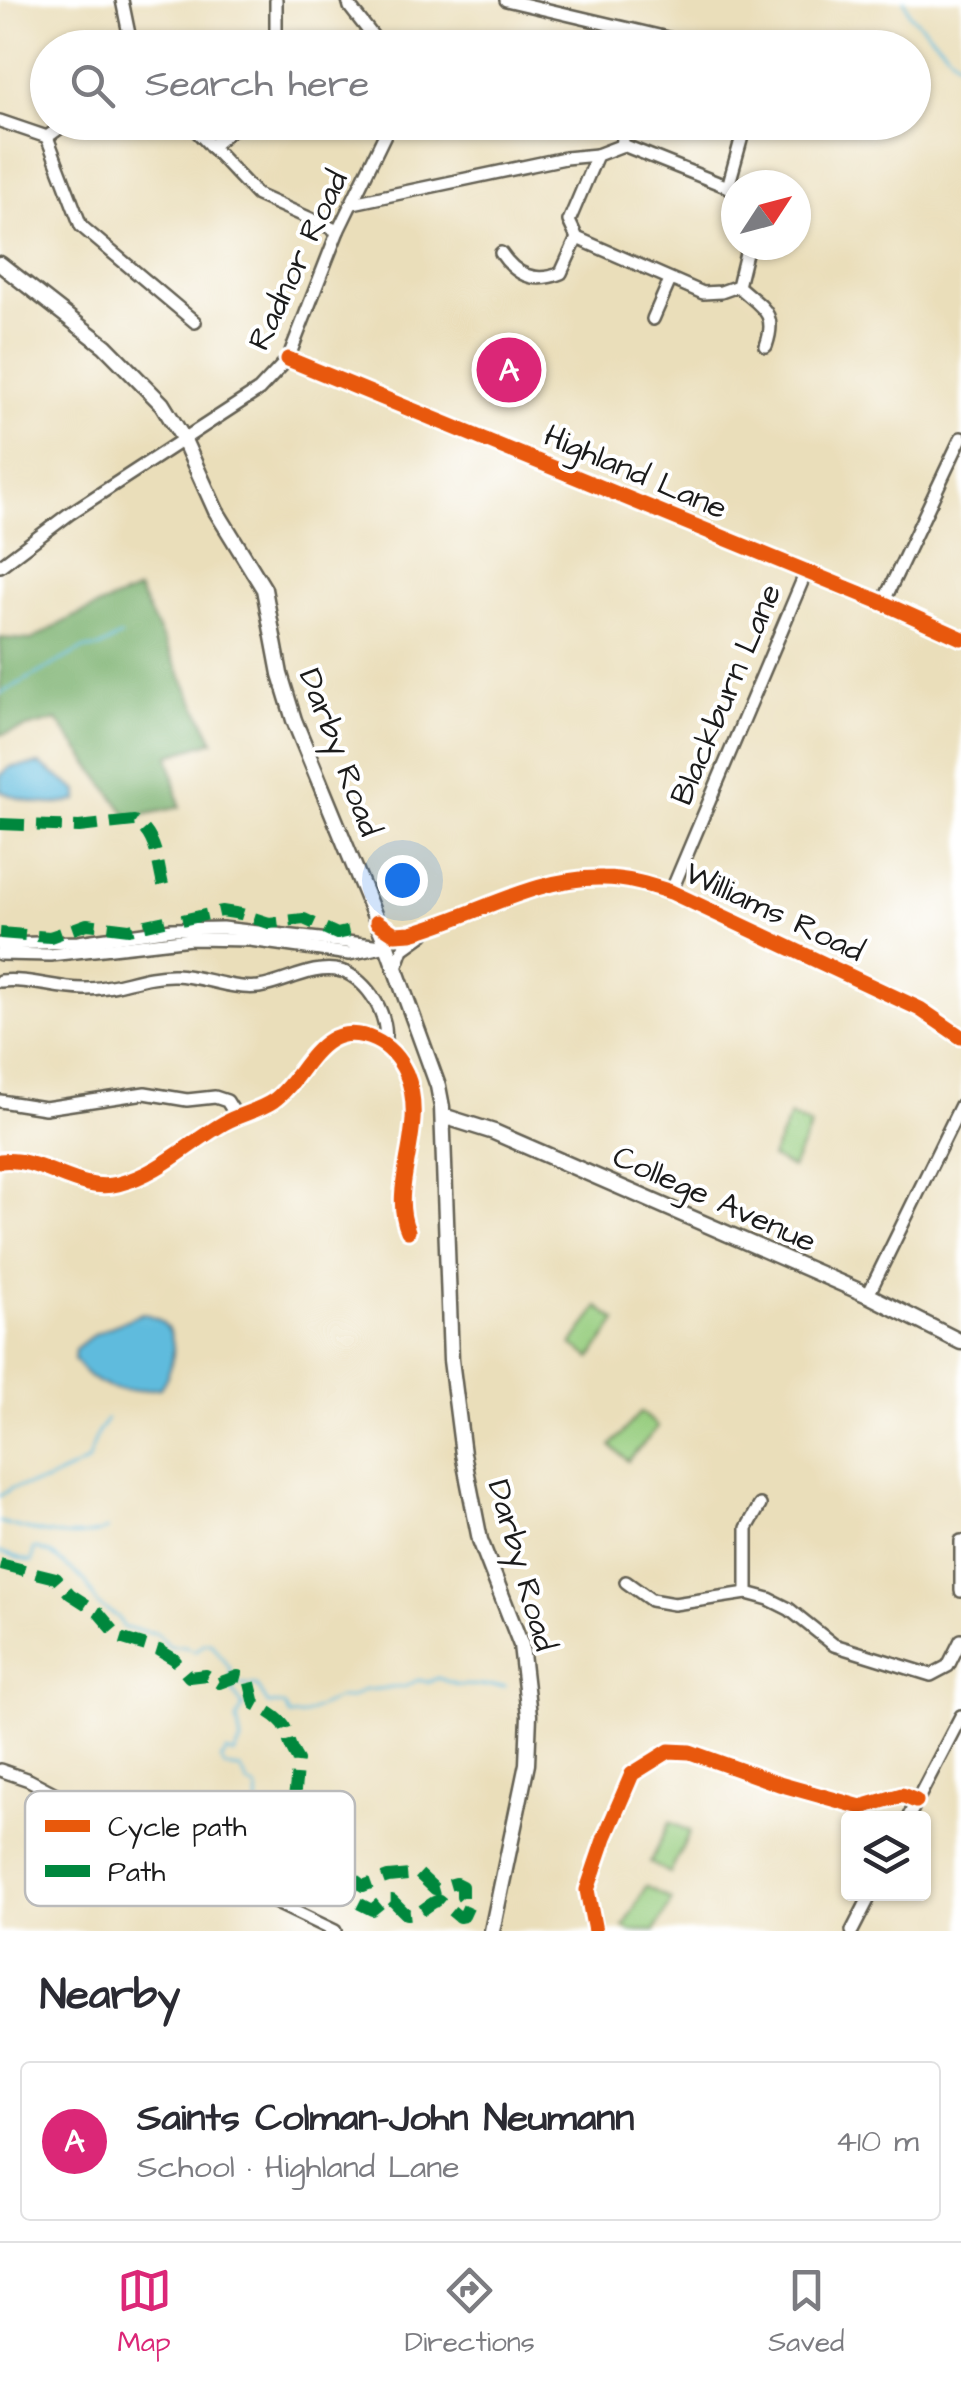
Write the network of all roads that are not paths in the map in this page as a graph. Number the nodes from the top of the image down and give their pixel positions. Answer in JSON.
{"nodes":[{"id":1,"x":122,"y":0,"type":"edge"},
{"id":2,"x":276,"y":0,"type":"edge"},
{"id":3,"x":348,"y":0,"type":"edge"},
{"id":4,"x":506,"y":0,"type":"edge"},
{"id":5,"x":128,"y":30,"type":"edge"},
{"id":6,"x":276,"y":30,"type":"edge"},
{"id":7,"x":368,"y":30,"type":"edge"},
{"id":8,"x":634,"y":30,"type":"edge"},
{"id":9,"x":0,"y":121,"type":"edge"},
{"id":10,"x":30,"y":131,"type":"edge"},
{"id":11,"x":48,"y":140,"type":"edge"},
{"id":12,"x":205,"y":140,"type":"edge"},
{"id":13,"x":219,"y":140,"type":"edge"},
{"id":14,"x":383,"y":140,"type":"edge"},
{"id":15,"x":623,"y":140,"type":"edge"},
{"id":16,"x":742,"y":140,"type":"edge"},
{"id":17,"x":623,"y":145,"type":"junction"},
{"id":18,"x":211,"y":147,"type":"junction"},
{"id":19,"x":597,"y":155,"type":"junction"},
{"id":20,"x":736,"y":170,"type":"edge"},
{"id":21,"x":721,"y":186,"type":"edge"},
{"id":22,"x":353,"y":204,"type":"junction"},
{"id":23,"x":338,"y":232,"type":"junction"},
{"id":24,"x":577,"y":238,"type":"junction"},
{"id":25,"x":501,"y":253,"type":"dead end"},
{"id":26,"x":744,"y":260,"type":"edge"},
{"id":27,"x":0,"y":264,"type":"edge"},
{"id":28,"x":670,"y":280,"type":"junction"},
{"id":29,"x":738,"y":286,"type":"junction"},
{"id":30,"x":653,"y":319,"type":"dead end"},
{"id":31,"x":195,"y":322,"type":"dead end"},
{"id":32,"x":766,"y":346,"type":"dead end"},
{"id":33,"x":288,"y":359,"type":"junction"},
{"id":34,"x":184,"y":438,"type":"junction"},
{"id":35,"x":961,"y":438,"type":"edge"},
{"id":36,"x":0,"y":566,"type":"edge"},
{"id":37,"x":806,"y":572,"type":"junction"},
{"id":38,"x":883,"y":603,"type":"junction"},
{"id":39,"x":961,"y":638,"type":"edge"},
{"id":40,"x":671,"y":892,"type":"junction"},
{"id":41,"x":376,"y":922,"type":"junction"},
{"id":42,"x":441,"y":925,"type":"junction"},
{"id":43,"x":176,"y":934,"type":"junction"},
{"id":44,"x":0,"y":944,"type":"edge"},
{"id":45,"x":387,"y":946,"type":"junction"},
{"id":46,"x":0,"y":954,"type":"edge"},
{"id":47,"x":396,"y":972,"type":"junction"},
{"id":48,"x":0,"y":981,"type":"edge"},
{"id":49,"x":961,"y":1037,"type":"edge"},
{"id":50,"x":384,"y":1045,"type":"junction"},
{"id":51,"x":0,"y":1101,"type":"edge"},
{"id":52,"x":961,"y":1105,"type":"edge"},
{"id":53,"x":236,"y":1116,"type":"junction"},
{"id":54,"x":443,"y":1116,"type":"junction"},
{"id":55,"x":0,"y":1161,"type":"edge"},
{"id":56,"x":408,"y":1231,"type":"dead end"},
{"id":57,"x":868,"y":1295,"type":"junction"},
{"id":58,"x":961,"y":1342,"type":"edge"},
{"id":59,"x":760,"y":1505,"type":"dead end"},
{"id":60,"x":961,"y":1541,"type":"edge"},
{"id":61,"x":626,"y":1582,"type":"dead end"},
{"id":62,"x":961,"y":1590,"type":"edge"},
{"id":63,"x":746,"y":1593,"type":"junction"},
{"id":64,"x":961,"y":1640,"type":"edge"},
{"id":65,"x":961,"y":1716,"type":"edge"},
{"id":66,"x":0,"y":1770,"type":"edge"},
{"id":67,"x":50,"y":1791,"type":"edge"},
{"id":68,"x":916,"y":1801,"type":"junction"},
{"id":69,"x":861,"y":1808,"type":"junction"},
{"id":70,"x":864,"y":1811,"type":"edge"},
{"id":71,"x":911,"y":1811,"type":"edge"},
{"id":72,"x":867,"y":1901,"type":"edge"},
{"id":73,"x":282,"y":1906,"type":"edge"},
{"id":74,"x":334,"y":1931,"type":"edge"},
{"id":75,"x":492,"y":1931,"type":"edge"},
{"id":76,"x":595,"y":1931,"type":"edge"},
{"id":77,"x":852,"y":1931,"type":"edge"}],
"edges":[{"from":1,"to":5,"type":"street"},
{"from":2,"to":6,"type":"street"},
{"from":3,"to":7,"type":"street"},
{"from":4,"to":8,"type":"street"},
{"from":9,"to":10,"type":"street"},
{"from":11,"to":31,"type":"street"},
{"from":12,"to":18,"type":"street"},
{"from":13,"to":18,"type":"street"},
{"from":14,"to":22,"type":"street","name":"Radnor Road"},
{"from":15,"to":17,"type":"street"},
{"from":16,"to":20,"type":"street"},
{"from":17,"to":19,"type":"street"},
{"from":17,"to":21,"type":"street"},
{"from":18,"to":23,"type":"street"},
{"from":19,"to":22,"type":"street"},
{"from":19,"to":24,"type":"street"},
{"from":22,"to":23,"type":"street","name":"Radnor Road"},
{"from":23,"to":33,"type":"street","name":"Radnor Road"},
{"from":24,"to":25,"type":"street"},
{"from":24,"to":28,"type":"street"},
{"from":26,"to":29,"type":"street"},
{"from":27,"to":34,"type":"main road","name":"Darby Road"},
{"from":28,"to":29,"type":"street"},
{"from":28,"to":30,"type":"street"},
{"from":29,"to":32,"type":"street"},
{"from":33,"to":34,"type":"street","name":"Radnor Road"},
{"from":33,"to":37,"type":"street","name":"Highland Lane"},
{"from":34,"to":36,"type":"street","name":"Radnor Road"},
{"from":34,"to":41,"type":"main road","name":"Darby Road"},
{"from":35,"to":38,"type":"street"},
{"from":37,"to":38,"type":"street","name":"Highland Lane"},
{"from":37,"to":40,"type":"street","name":"Blackburn Lane"},
{"from":38,"to":39,"type":"street","name":"Highland Lane"},
{"from":40,"to":42,"type":"street","name":"Williams Road"},
{"from":40,"to":49,"type":"street","name":"Williams Road"},
{"from":41,"to":42,"type":"street","name":"Williams Road"},
{"from":41,"to":45,"type":"main road","name":"Darby Road"},
{"from":42,"to":47,"type":"street","name":"Williams Road"},
{"from":43,"to":44,"type":"street"},
{"from":43,"to":45,"type":"street"},
{"from":43,"to":46,"type":"street"},
{"from":45,"to":47,"type":"main road","name":"Darby Road"},
{"from":47,"to":54,"type":"main road","name":"Darby Road"},
{"from":48,"to":50,"type":"street"},
{"from":50,"to":53,"type":"street"},
{"from":50,"to":56,"type":"street"},
{"from":51,"to":53,"type":"street"},
{"from":52,"to":57,"type":"street"},
{"from":53,"to":55,"type":"street"},
{"from":54,"to":57,"type":"main road","name":"College Avenue"},
{"from":54,"to":75,"type":"main road","name":"Darby Road"},
{"from":57,"to":58,"type":"main road","name":"College Avenue"},
{"from":59,"to":63,"type":"street"},
{"from":60,"to":62,"type":"street"},
{"from":61,"to":63,"type":"street"},
{"from":63,"to":64,"type":"street"},
{"from":65,"to":68,"type":"street"},
{"from":66,"to":67,"type":"street"},
{"from":68,"to":69,"type":"street"},
{"from":68,"to":71,"type":"street"},
{"from":69,"to":70,"type":"street"},
{"from":69,"to":76,"type":"street"},
{"from":72,"to":77,"type":"street"},
{"from":73,"to":74,"type":"street"}]}
